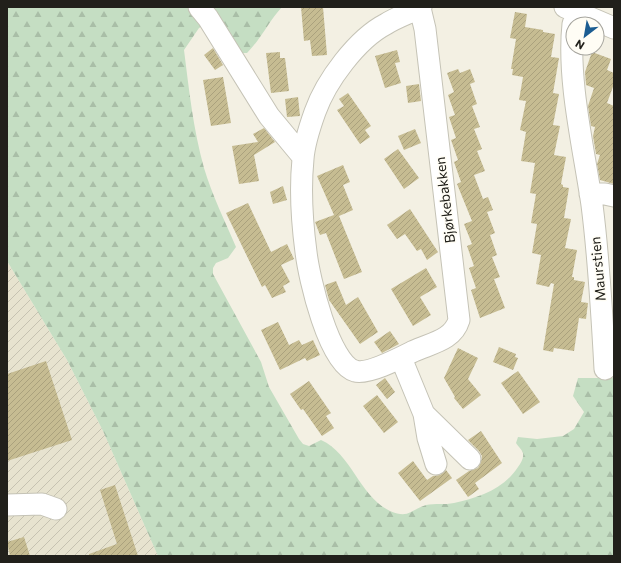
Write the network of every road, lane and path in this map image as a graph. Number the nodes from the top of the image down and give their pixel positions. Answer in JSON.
{"nodes":[{"id":1,"x":199,"y":7,"type":"edge"},
{"id":2,"x":421,"y":7,"type":"edge"},
{"id":3,"x":572,"y":56,"type":"edge"},
{"id":4,"x":303,"y":157,"type":"junction"},
{"id":5,"x":590,"y":194,"type":"junction"},
{"id":6,"x":614,"y":196,"type":"edge"},
{"id":7,"x":401,"y":358,"type":"junction"},
{"id":8,"x":605,"y":369,"type":"dead end"},
{"id":9,"x":424,"y":414,"type":"junction"},
{"id":10,"x":470,"y":459,"type":"dead end"},
{"id":11,"x":436,"y":464,"type":"dead end"},
{"id":12,"x":7,"y":505,"type":"edge"},
{"id":13,"x":56,"y":509,"type":"dead end"}],
"edges":[{"from":1,"to":4,"type":"street"},
{"from":2,"to":4,"type":"street","name":"Bjørkebakken"},
{"from":2,"to":7,"type":"street","name":"Bjørkebakken"},
{"from":3,"to":5,"type":"street","name":"Maurstien"},
{"from":4,"to":7,"type":"street","name":"Bjørkebakken"},
{"from":5,"to":6,"type":"street"},
{"from":5,"to":8,"type":"street","name":"Maurstien"},
{"from":7,"to":9,"type":"street"},
{"from":9,"to":10,"type":"street"},
{"from":9,"to":11,"type":"street"},
{"from":12,"to":13,"type":"street"}]}
